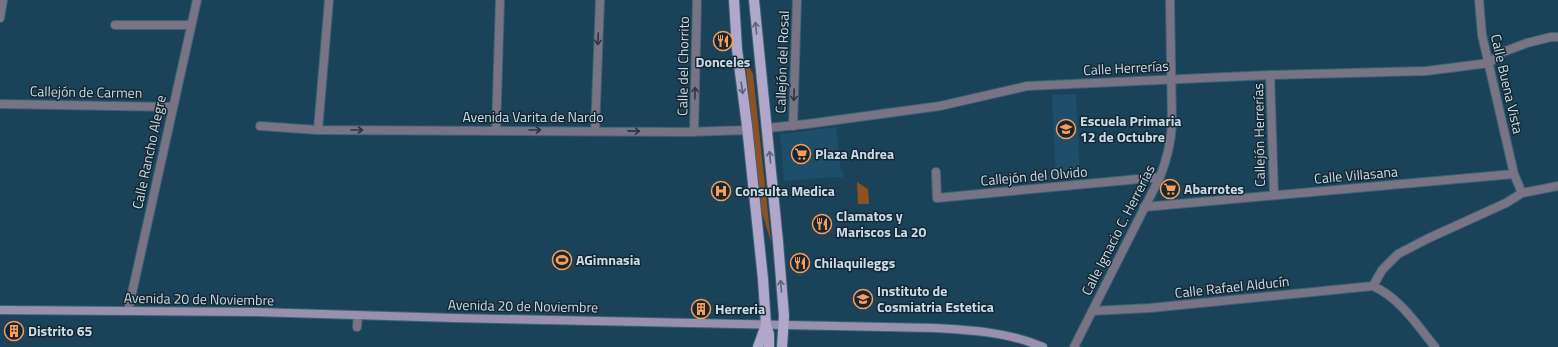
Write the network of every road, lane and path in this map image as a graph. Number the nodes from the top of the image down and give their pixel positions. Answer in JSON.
{"nodes":[{"id":1,"x":3,"y":0,"type":"edge"},
{"id":2,"x":197,"y":0,"type":"edge"},
{"id":3,"x":329,"y":0,"type":"edge"},
{"id":4,"x":500,"y":0,"type":"edge"},
{"id":5,"x":600,"y":0,"type":"edge"},
{"id":6,"x":697,"y":0,"type":"edge"},
{"id":7,"x":734,"y":0,"type":"edge"},
{"id":8,"x":754,"y":0,"type":"edge"},
{"id":9,"x":797,"y":0,"type":"edge"},
{"id":10,"x":1170,"y":0,"type":"edge"},
{"id":11,"x":1479,"y":0,"type":"edge"},
{"id":12,"x":0,"y":18,"type":"edge"},
{"id":13,"x":115,"y":24,"type":"dead end"},
{"id":14,"x":191,"y":25,"type":"junction"},
{"id":15,"x":1558,"y":37,"type":"edge"},
{"id":16,"x":1489,"y":63,"type":"junction"},
{"id":17,"x":1270,"y":74,"type":"junction"},
{"id":18,"x":1172,"y":79,"type":"junction"},
{"id":19,"x":0,"y":104,"type":"edge"},
{"id":20,"x":172,"y":107,"type":"junction"},
{"id":21,"x":260,"y":126,"type":"dead end"},
{"id":22,"x":793,"y":126,"type":"junction"},
{"id":23,"x":767,"y":128,"type":"junction"},
{"id":24,"x":318,"y":130,"type":"junction"},
{"id":25,"x":496,"y":130,"type":"junction"},
{"id":26,"x":748,"y":130,"type":"junction"},
{"id":27,"x":595,"y":131,"type":"junction"},
{"id":28,"x":694,"y":132,"type":"junction"},
{"id":29,"x":936,"y":172,"type":"dead end"},
{"id":30,"x":1514,"y":174,"type":"junction"},
{"id":31,"x":1160,"y":178,"type":"junction"},
{"id":32,"x":1558,"y":186,"type":"edge"},
{"id":33,"x":1522,"y":193,"type":"junction"},
{"id":34,"x":1274,"y":195,"type":"junction"},
{"id":35,"x":1144,"y":207,"type":"junction"},
{"id":36,"x":1373,"y":286,"type":"junction"},
{"id":37,"x":0,"y":310,"type":"edge"},
{"id":38,"x":128,"y":311,"type":"junction"},
{"id":39,"x":1092,"y":311,"type":"junction"},
{"id":40,"x":358,"y":315,"type":"junction"},
{"id":41,"x":766,"y":325,"type":"junction"},
{"id":42,"x":784,"y":325,"type":"junction"},
{"id":43,"x":357,"y":327,"type":"dead end"},
{"id":44,"x":758,"y":347,"type":"edge"},
{"id":45,"x":769,"y":347,"type":"edge"},
{"id":46,"x":782,"y":347,"type":"edge"},
{"id":47,"x":1042,"y":347,"type":"edge"},
{"id":48,"x":1074,"y":347,"type":"edge"},
{"id":49,"x":1435,"y":347,"type":"edge"}],
"edges":[{"from":1,"to":12,"type":"street"},
{"from":2,"to":14,"type":"street","name":"Calle Rancho Alegre"},
{"from":3,"to":24,"type":"street"},
{"from":4,"to":25,"type":"street"},
{"from":5,"to":27,"type":"street","one_way":true},
{"from":28,"to":6,"type":"street","name":"Calle del Chorrito","one_way":true},
{"from":7,"to":26,"type":"main road","one_way":true},
{"from":23,"to":8,"type":"main road","one_way":true},
{"from":9,"to":22,"type":"street","name":"Callejón del Rosal","one_way":true},
{"from":10,"to":18,"type":"street","name":"Calle Ignacio C. Herrerías"},
{"from":11,"to":16,"type":"street","name":"Calle Buena Vista"},
{"from":13,"to":14,"type":"street"},
{"from":14,"to":20,"type":"street","name":"Calle Rancho Alegre"},
{"from":15,"to":16,"type":"street"},
{"from":16,"to":17,"type":"street","name":"Calle Herrerías"},
{"from":16,"to":30,"type":"street","name":"Calle Buena Vista"},
{"from":17,"to":18,"type":"street","name":"Calle Herrerías"},
{"from":17,"to":34,"type":"street","name":"Callejón Herrerías"},
{"from":18,"to":22,"type":"street","name":"Calle Herrerías"},
{"from":18,"to":31,"type":"street","name":"Calle Ignacio C. Herrerías"},
{"from":19,"to":20,"type":"street","name":"Callejón de Carmen"},
{"from":20,"to":38,"type":"street","name":"Calle Rancho Alegre"},
{"from":21,"to":24,"type":"street","name":"Avenida Varita de Nardo"},
{"from":22,"to":23,"type":"street","name":"Calle Herrerías"},
{"from":42,"to":23,"type":"main road","one_way":true},
{"from":24,"to":25,"type":"street","name":"Avenida Varita de Nardo","one_way":true},
{"from":25,"to":27,"type":"street","name":"Avenida Varita de Nardo","one_way":true},
{"from":26,"to":28,"type":"street","name":"Avenida Varita de Nardo"},
{"from":26,"to":41,"type":"main road"},
{"from":27,"to":28,"type":"street","name":"Avenida Varita de Nardo","one_way":true},
{"from":29,"to":31,"type":"street","name":"Callejón del Olvido"},
{"from":30,"to":33,"type":"street"},
{"from":30,"to":34,"type":"street","name":"Calle Villasana"},
{"from":31,"to":35,"type":"street","name":"Calle Ignacio C. Herrerías"},
{"from":32,"to":33,"type":"street"},
{"from":33,"to":36,"type":"street"},
{"from":34,"to":35,"type":"street","name":"Calle Villasana"},
{"from":35,"to":39,"type":"street","name":"Calle Ignacio C. Herrerías"},
{"from":36,"to":39,"type":"street","name":"Calle Rafael Alducín"},
{"from":36,"to":49,"type":"street"},
{"from":37,"to":38,"type":"main road","name":"Avenida 20 de Noviembre"},
{"from":38,"to":40,"type":"main road","name":"Avenida 20 de Noviembre"},
{"from":39,"to":48,"type":"street","name":"Calle Ignacio C. Herrerías"},
{"from":40,"to":41,"type":"main road","name":"Avenida 20 de Noviembre"},
{"from":40,"to":43,"type":"street"},
{"from":41,"to":42,"type":"main road","name":"Avenida 20 de Noviembre"},
{"from":41,"to":44,"type":"main road"},
{"from":41,"to":45,"type":"main road"},
{"from":42,"to":46,"type":"main road"},
{"from":42,"to":47,"type":"main road","name":"Avenida 20 de Noviembre"}]}
